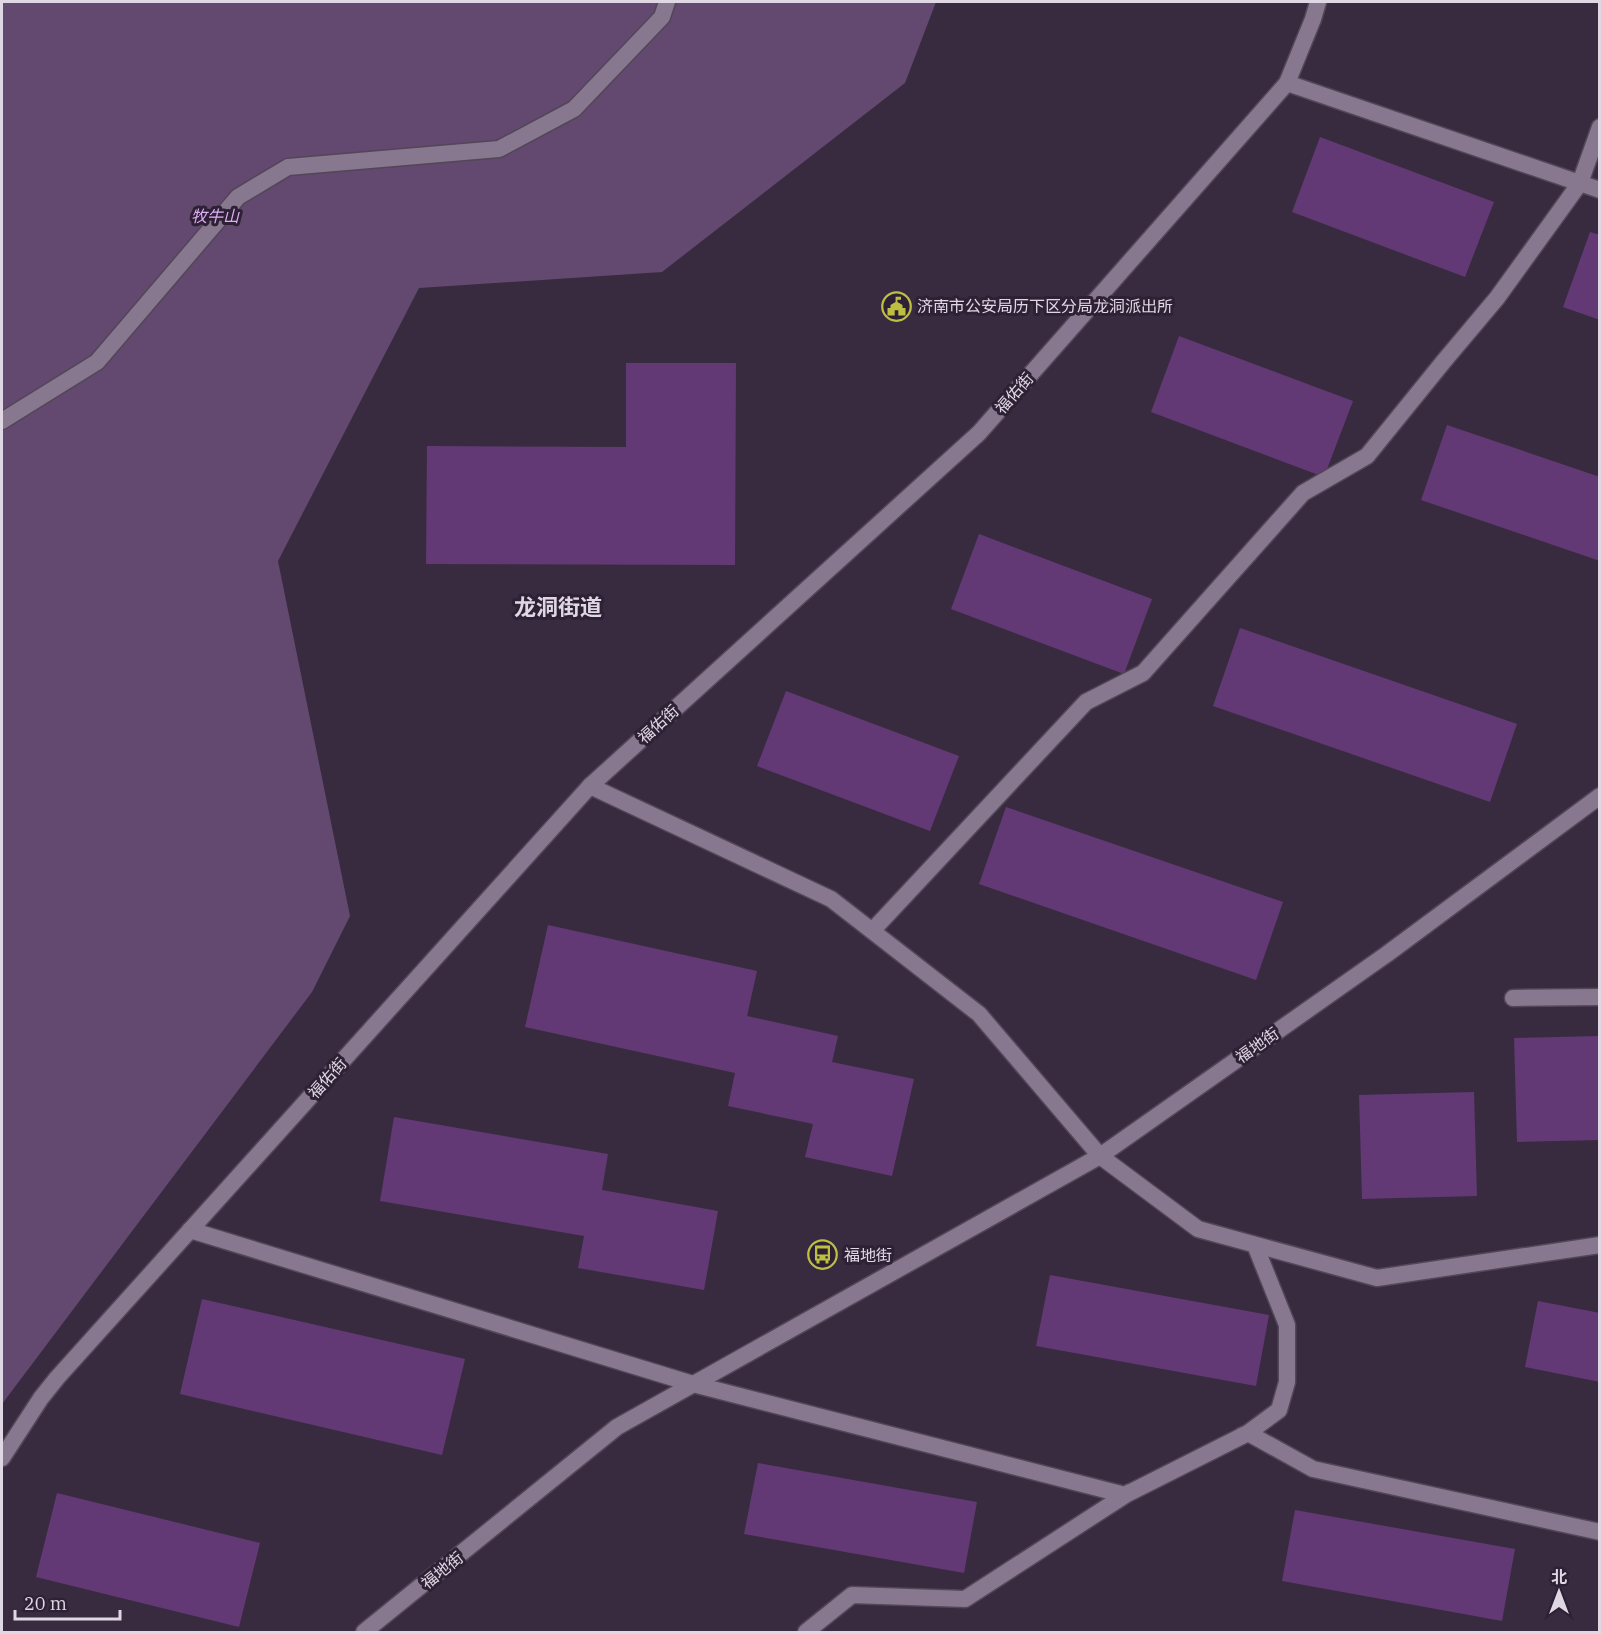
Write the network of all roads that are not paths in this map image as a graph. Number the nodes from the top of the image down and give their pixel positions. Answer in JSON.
{"nodes":[{"id":1,"x":667,"y":2,"type":"edge"},
{"id":2,"x":1318,"y":2,"type":"edge"},
{"id":3,"x":1287,"y":83,"type":"junction"},
{"id":4,"x":1599,"y":127,"type":"edge"},
{"id":5,"x":1580,"y":183,"type":"junction"},
{"id":6,"x":1599,"y":190,"type":"edge"},
{"id":7,"x":2,"y":421,"type":"edge"},
{"id":8,"x":590,"y":786,"type":"junction"},
{"id":9,"x":1599,"y":796,"type":"edge"},
{"id":10,"x":872,"y":931,"type":"junction"},
{"id":11,"x":1599,"y":997,"type":"edge"},
{"id":12,"x":1513,"y":998,"type":"dead end"},
{"id":13,"x":1100,"y":1156,"type":"junction"},
{"id":14,"x":190,"y":1230,"type":"junction"},
{"id":15,"x":1256,"y":1245,"type":"junction"},
{"id":16,"x":1599,"y":1245,"type":"edge"},
{"id":17,"x":693,"y":1384,"type":"junction"},
{"id":18,"x":1248,"y":1433,"type":"junction"},
{"id":19,"x":2,"y":1458,"type":"edge"},
{"id":20,"x":1125,"y":1495,"type":"junction"},
{"id":21,"x":1599,"y":1532,"type":"edge"},
{"id":22,"x":364,"y":1632,"type":"edge"},
{"id":23,"x":806,"y":1632,"type":"edge"}],
"edges":[{"from":1,"to":7,"type":"street"},
{"from":2,"to":3,"type":"street","name":"福佑街"},
{"from":3,"to":5,"type":"street"},
{"from":3,"to":8,"type":"street","name":"福佑街"},
{"from":4,"to":5,"type":"street"},
{"from":5,"to":6,"type":"street"},
{"from":5,"to":10,"type":"street"},
{"from":8,"to":10,"type":"street"},
{"from":8,"to":14,"type":"street","name":"福佑街"},
{"from":9,"to":13,"type":"street","name":"福地街"},
{"from":10,"to":13,"type":"street"},
{"from":11,"to":12,"type":"street"},
{"from":13,"to":15,"type":"street"},
{"from":13,"to":17,"type":"street","name":"福地街"},
{"from":14,"to":17,"type":"street"},
{"from":14,"to":19,"type":"street","name":"福佑街"},
{"from":15,"to":16,"type":"street"},
{"from":15,"to":18,"type":"street"},
{"from":17,"to":20,"type":"street"},
{"from":17,"to":22,"type":"street","name":"福地街"},
{"from":18,"to":20,"type":"street"},
{"from":18,"to":21,"type":"street"},
{"from":20,"to":23,"type":"street"}]}
